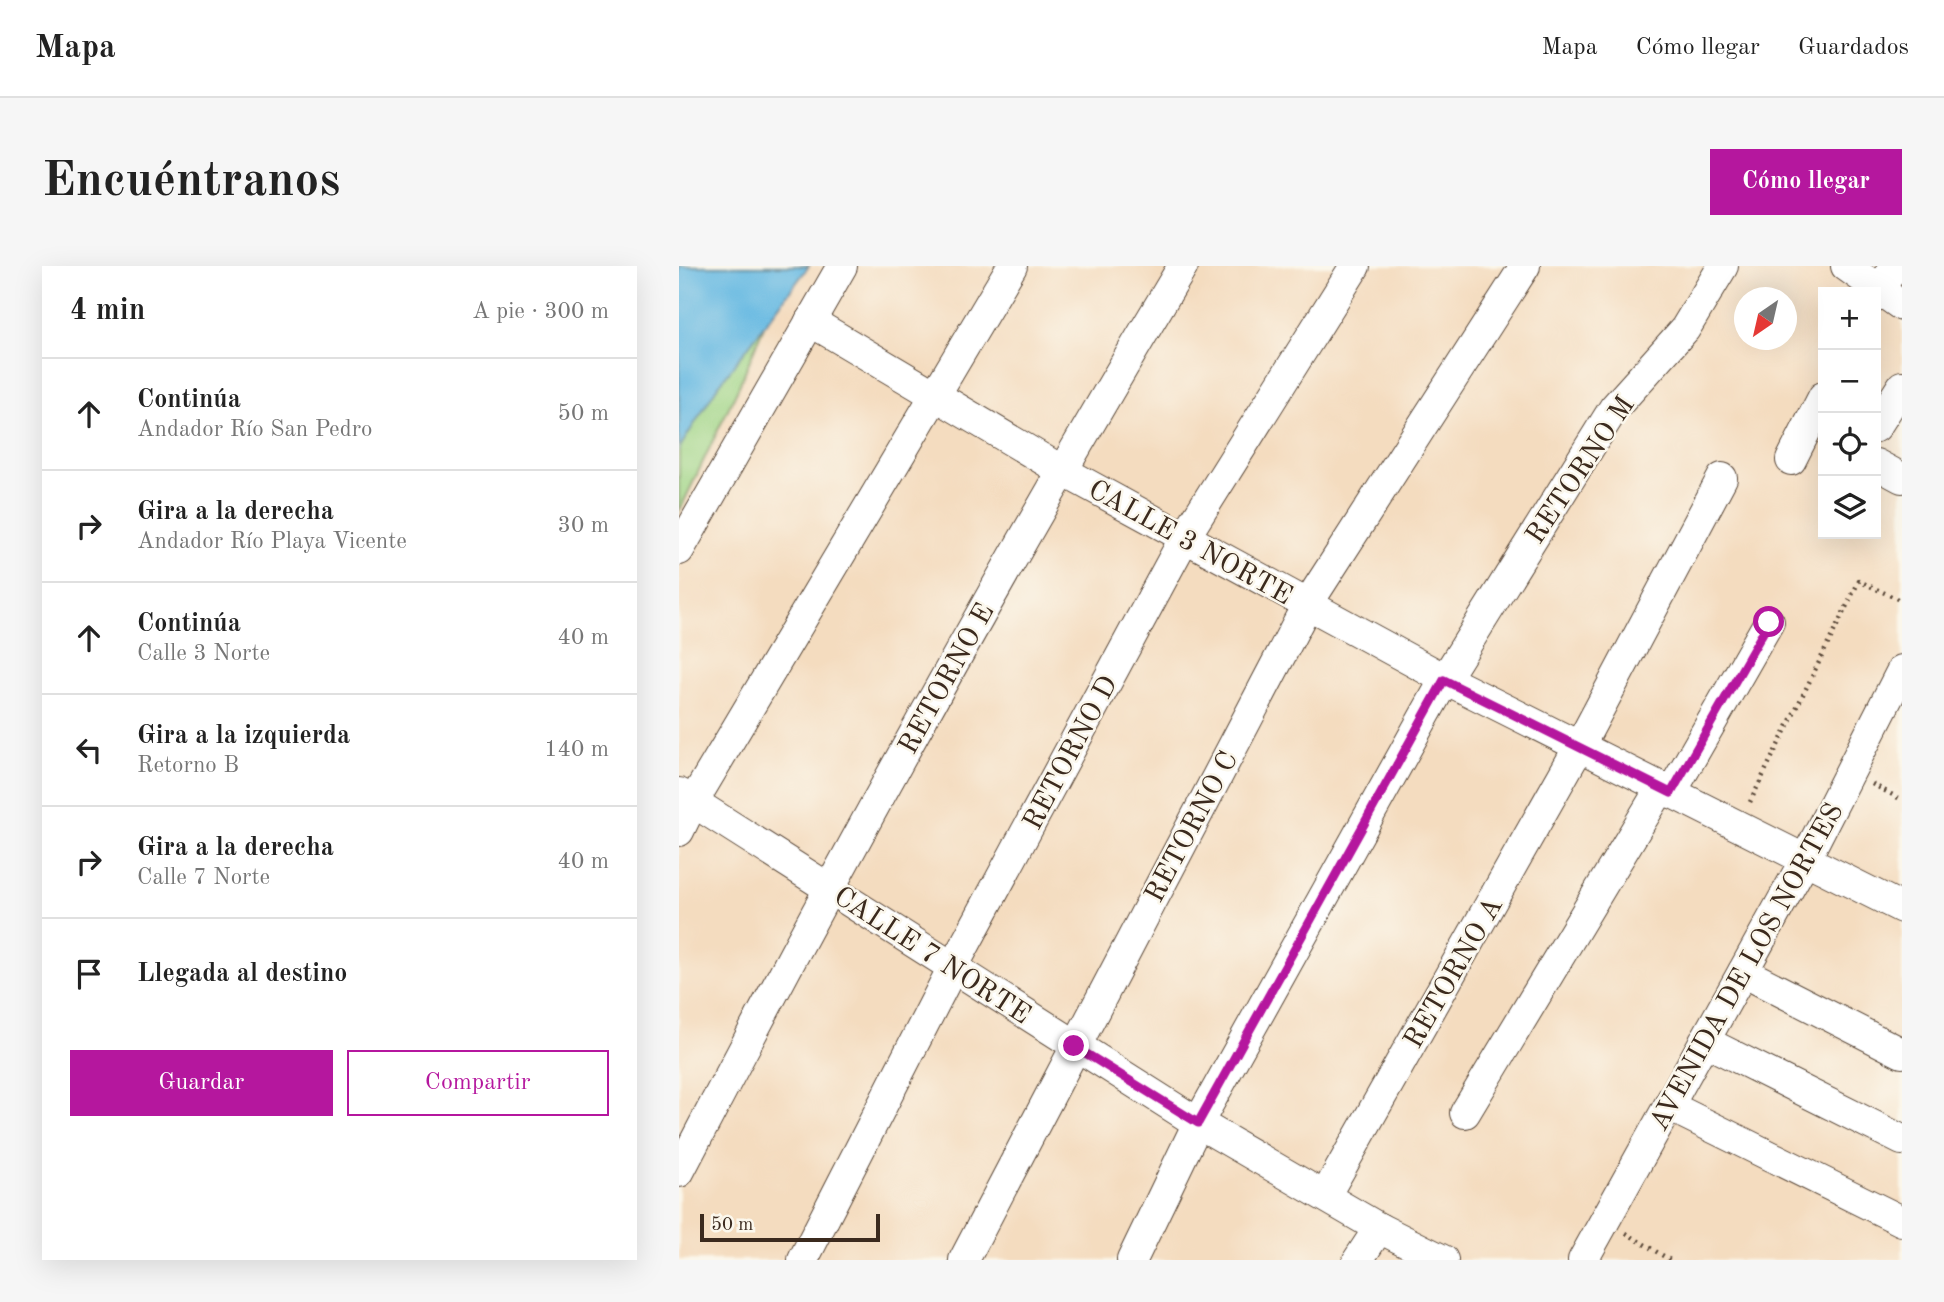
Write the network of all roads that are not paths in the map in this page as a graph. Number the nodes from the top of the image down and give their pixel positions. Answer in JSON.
{"nodes":[{"id":1,"x":842,"y":266,"type":"edge"},
{"id":2,"x":1012,"y":266,"type":"edge"},
{"id":3,"x":1183,"y":266,"type":"edge"},
{"id":4,"x":1355,"y":266,"type":"edge"},
{"id":5,"x":1525,"y":266,"type":"edge"},
{"id":6,"x":1723,"y":266,"type":"edge"},
{"id":7,"x":1846,"y":266,"type":"edge"},
{"id":8,"x":1888,"y":289,"type":"edge"},
{"id":9,"x":810,"y":321,"type":"junction"},
{"id":10,"x":1902,"y":386,"type":"edge"},
{"id":11,"x":934,"y":396,"type":"junction"},
{"id":12,"x":1818,"y":407,"type":"edge"},
{"id":13,"x":1881,"y":419,"type":"edge"},
{"id":14,"x":1791,"y":460,"type":"dead end"},
{"id":15,"x":1881,"y":467,"type":"edge"},
{"id":16,"x":1061,"y":470,"type":"junction"},
{"id":17,"x":1722,"y":478,"type":"dead end"},
{"id":18,"x":1902,"y":478,"type":"edge"},
{"id":19,"x":1185,"y":537,"type":"junction"},
{"id":20,"x":679,"y":550,"type":"edge"},
{"id":21,"x":1307,"y":605,"type":"junction"},
{"id":22,"x":1769,"y":622,"type":"dead end"},
{"id":23,"x":1902,"y":670,"type":"edge"},
{"id":24,"x":1444,"y":680,"type":"junction"},
{"id":25,"x":1579,"y":747,"type":"junction"},
{"id":26,"x":1666,"y":790,"type":"junction"},
{"id":27,"x":686,"y":798,"type":"edge"},
{"id":28,"x":679,"y":831,"type":"edge"},
{"id":29,"x":1806,"y":858,"type":"junction"},
{"id":30,"x":828,"y":886,"type":"junction"},
{"id":31,"x":1902,"y":908,"type":"edge"},
{"id":32,"x":953,"y":967,"type":"junction"},
{"id":33,"x":1743,"y":972,"type":"junction"},
{"id":34,"x":1705,"y":1041,"type":"junction"},
{"id":35,"x":1074,"y":1046,"type":"junction"},
{"id":36,"x":1902,"y":1052,"type":"edge"},
{"id":37,"x":1668,"y":1106,"type":"junction"},
{"id":38,"x":1465,"y":1113,"type":"dead end"},
{"id":39,"x":1198,"y":1123,"type":"junction"},
{"id":40,"x":1902,"y":1140,"type":"edge"},
{"id":41,"x":679,"y":1172,"type":"edge"},
{"id":42,"x":1325,"y":1196,"type":"junction"},
{"id":43,"x":1902,"y":1221,"type":"edge"},
{"id":44,"x":1379,"y":1228,"type":"junction"},
{"id":45,"x":1400,"y":1251,"type":"edge"},
{"id":46,"x":803,"y":1260,"type":"edge"},
{"id":47,"x":964,"y":1260,"type":"edge"},
{"id":48,"x":1132,"y":1260,"type":"edge"},
{"id":49,"x":1358,"y":1260,"type":"edge"},
{"id":50,"x":1443,"y":1260,"type":"edge"},
{"id":51,"x":1583,"y":1260,"type":"edge"}],
"edges":[{"from":1,"to":9,"type":"street"},
{"from":2,"to":11,"type":"street"},
{"from":3,"to":16,"type":"street","name":"RETORNO E"},
{"from":4,"to":19,"type":"street","name":"RETORNO D"},
{"from":5,"to":21,"type":"street","name":"RETORNO C"},
{"from":6,"to":24,"type":"street","name":"RETORNO M"},
{"from":7,"to":8,"type":"street"},
{"from":9,"to":11,"type":"street","name":"CALLE 3 NORTE"},
{"from":9,"to":20,"type":"street"},
{"from":10,"to":13,"type":"street"},
{"from":11,"to":16,"type":"street","name":"CALLE 3 NORTE"},
{"from":11,"to":27,"type":"street"},
{"from":12,"to":14,"type":"street"},
{"from":15,"to":18,"type":"street"},
{"from":16,"to":19,"type":"street","name":"CALLE 3 NORTE"},
{"from":16,"to":30,"type":"street","name":"RETORNO E"},
{"from":17,"to":25,"type":"street","name":"RETORNO A"},
{"from":19,"to":21,"type":"street","name":"CALLE 3 NORTE"},
{"from":19,"to":32,"type":"street","name":"RETORNO D"},
{"from":21,"to":24,"type":"street","name":"CALLE 3 NORTE"},
{"from":21,"to":35,"type":"street","name":"RETORNO C"},
{"from":22,"to":26,"type":"street"},
{"from":23,"to":29,"type":"street","name":"AVENIDA DE LOS NORTES"},
{"from":24,"to":25,"type":"street","name":"CALLE 3 NORTE"},
{"from":24,"to":39,"type":"street","name":"RETORNO M"},
{"from":25,"to":26,"type":"street","name":"CALLE 3 NORTE"},
{"from":25,"to":42,"type":"street","name":"RETORNO A"},
{"from":26,"to":29,"type":"street","name":"CALLE 3 NORTE"},
{"from":26,"to":38,"type":"street"},
{"from":27,"to":28,"type":"street"},
{"from":27,"to":30,"type":"street","name":"CALLE 7 NORTE"},
{"from":29,"to":31,"type":"street","name":"CALLE 3 NORTE"},
{"from":29,"to":33,"type":"street","name":"AVENIDA DE LOS NORTES"},
{"from":30,"to":32,"type":"street","name":"CALLE 7 NORTE"},
{"from":30,"to":41,"type":"street","name":"RETORNO E"},
{"from":32,"to":35,"type":"street","name":"CALLE 7 NORTE"},
{"from":32,"to":46,"type":"street","name":"RETORNO D"},
{"from":33,"to":34,"type":"street","name":"AVENIDA DE LOS NORTES"},
{"from":33,"to":36,"type":"street"},
{"from":34,"to":37,"type":"street","name":"AVENIDA DE LOS NORTES"},
{"from":34,"to":40,"type":"street"},
{"from":35,"to":39,"type":"street","name":"CALLE 7 NORTE"},
{"from":35,"to":47,"type":"street","name":"RETORNO C"},
{"from":37,"to":43,"type":"street"},
{"from":37,"to":51,"type":"street","name":"AVENIDA DE LOS NORTES"},
{"from":39,"to":42,"type":"street","name":"CALLE 7 NORTE"},
{"from":39,"to":48,"type":"street","name":"RETORNO M"},
{"from":42,"to":44,"type":"street","name":"CALLE 7 NORTE"},
{"from":44,"to":45,"type":"street","name":"CALLE 7 NORTE"},
{"from":44,"to":49,"type":"street"},
{"from":45,"to":50,"type":"street","name":"CALLE 7 NORTE"}]}
